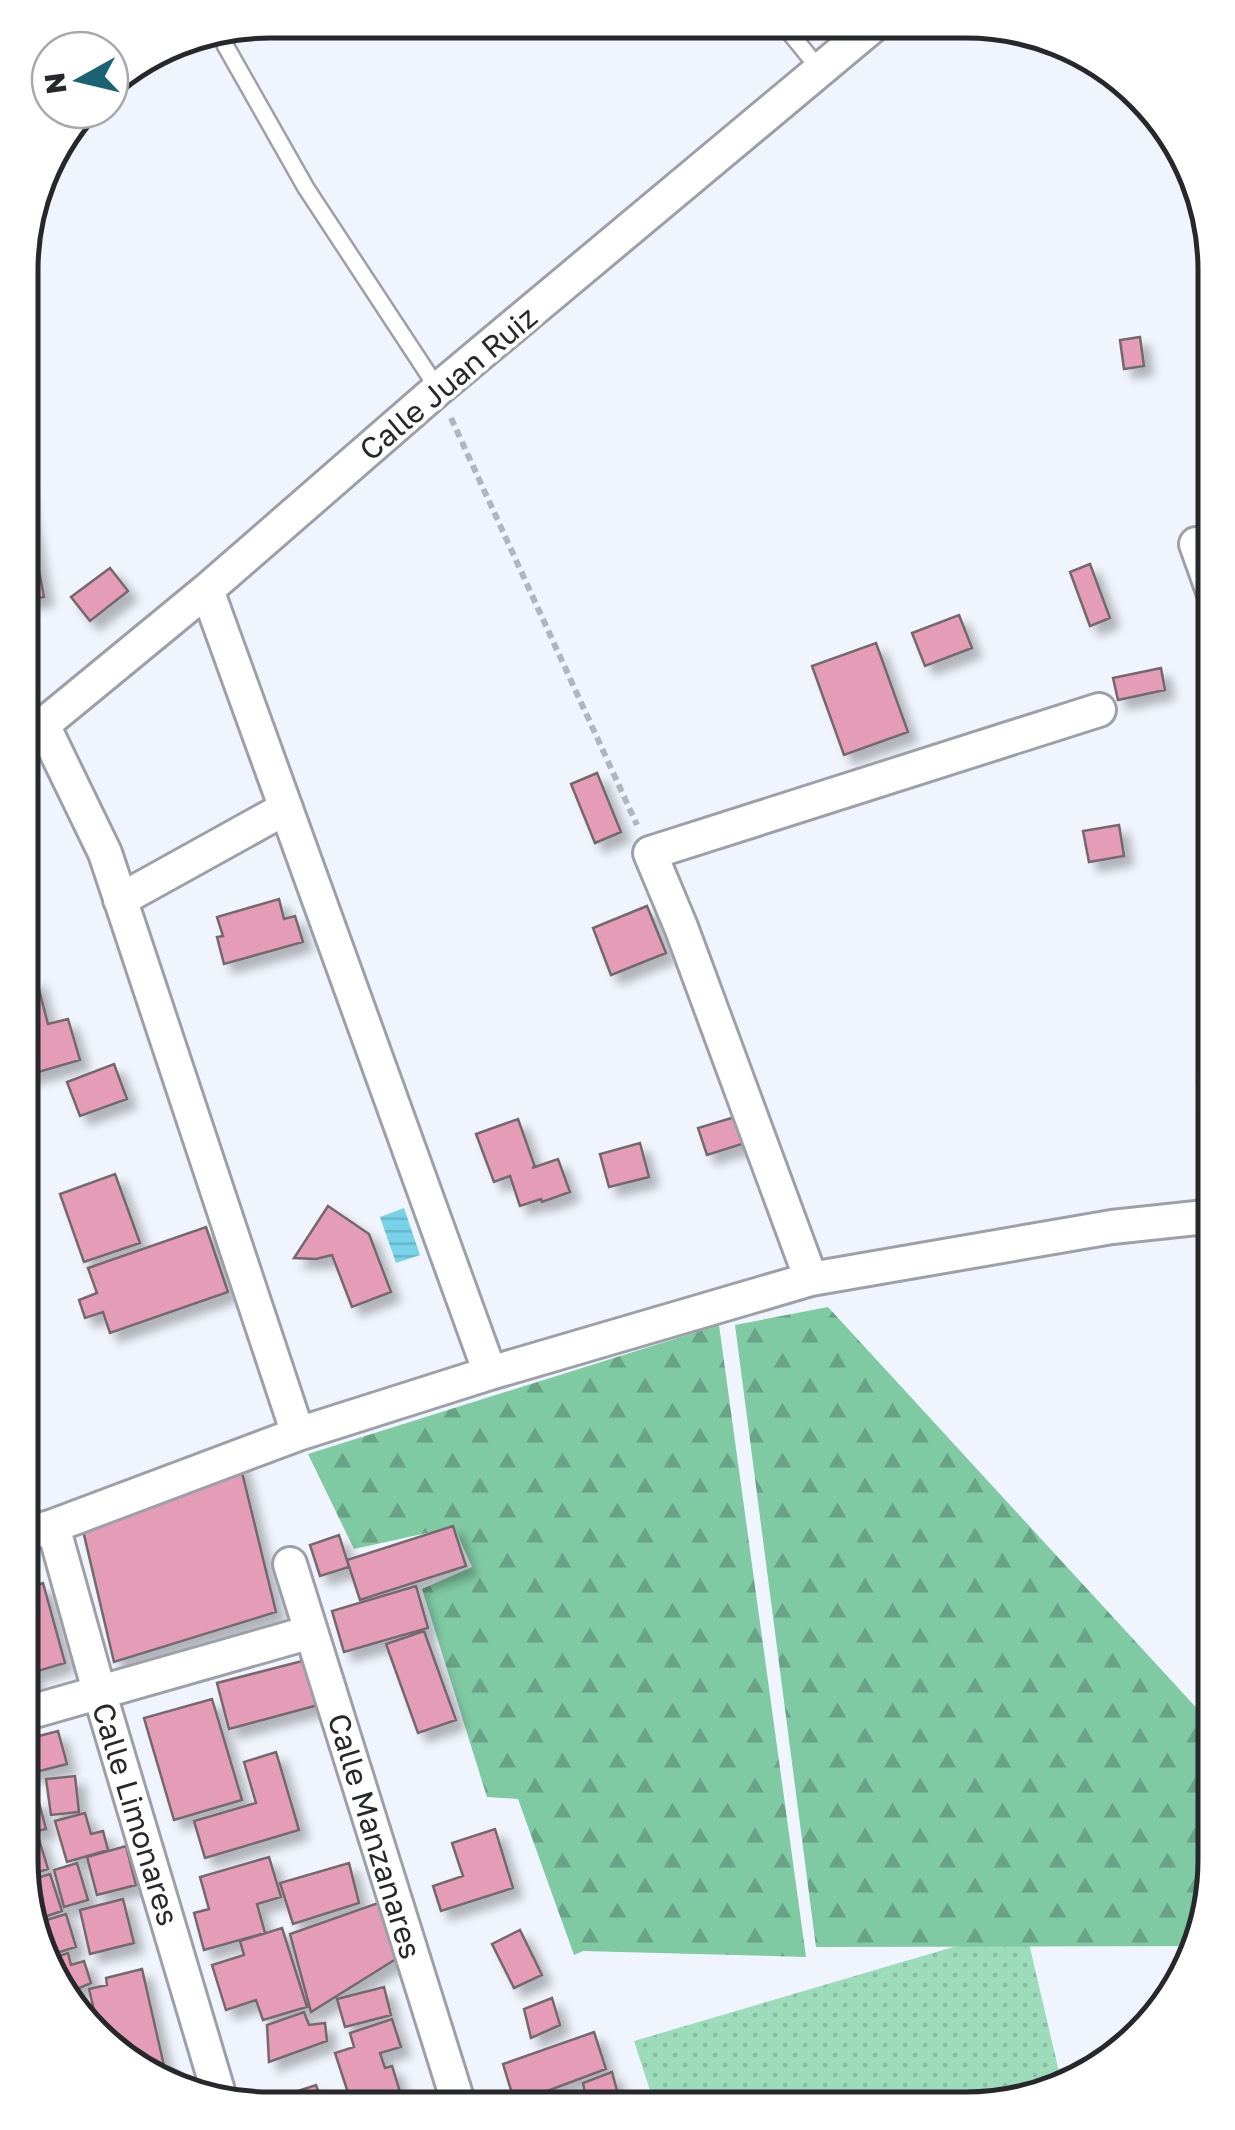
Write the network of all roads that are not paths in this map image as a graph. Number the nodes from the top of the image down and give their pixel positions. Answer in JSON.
{"nodes":[{"id":1,"x":794,"y":38,"type":"edge"},
{"id":2,"x":858,"y":38,"type":"edge"},
{"id":3,"x":224,"y":45,"type":"dead end"},
{"id":4,"x":820,"y":70,"type":"junction"},
{"id":5,"x":438,"y":390,"type":"junction"},
{"id":6,"x":1196,"y":544,"type":"dead end"},
{"id":7,"x":1198,"y":549,"type":"edge"},
{"id":8,"x":207,"y":590,"type":"junction"},
{"id":9,"x":1099,"y":710,"type":"dead end"},
{"id":10,"x":38,"y":729,"type":"edge"},
{"id":11,"x":38,"y":744,"type":"edge"},
{"id":12,"x":286,"y":808,"type":"junction"},
{"id":13,"x":120,"y":900,"type":"junction"},
{"id":14,"x":1197,"y":1218,"type":"edge"},
{"id":15,"x":810,"y":1279,"type":"junction"},
{"id":16,"x":490,"y":1372,"type":"junction"},
{"id":17,"x":298,"y":1434,"type":"junction"},
{"id":18,"x":53,"y":1526,"type":"junction"},
{"id":19,"x":38,"y":1531,"type":"edge"},
{"id":20,"x":290,"y":1564,"type":"dead end"},
{"id":21,"x":312,"y":1632,"type":"junction"},
{"id":22,"x":99,"y":1692,"type":"junction"},
{"id":23,"x":38,"y":1710,"type":"edge"},
{"id":24,"x":216,"y":2086,"type":"edge"},
{"id":25,"x":455,"y":2092,"type":"edge"}],
"edges":[{"from":1,"to":4,"type":"lane"},
{"from":2,"to":4,"type":"street","name":"Calle Juan Ruiz"},
{"from":3,"to":5,"type":"lane"},
{"from":4,"to":5,"type":"street","name":"Calle Juan Ruiz"},
{"from":5,"to":8,"type":"street","name":"Calle Juan Ruiz"},
{"from":6,"to":7,"type":"street"},
{"from":8,"to":10,"type":"street","name":"Calle Juan Ruiz"},
{"from":8,"to":12,"type":"street"},
{"from":9,"to":15,"type":"street"},
{"from":11,"to":13,"type":"street"},
{"from":12,"to":13,"type":"street"},
{"from":12,"to":16,"type":"street"},
{"from":13,"to":17,"type":"street"},
{"from":14,"to":15,"type":"street"},
{"from":15,"to":16,"type":"street"},
{"from":16,"to":17,"type":"street"},
{"from":17,"to":18,"type":"street"},
{"from":18,"to":19,"type":"street"},
{"from":18,"to":22,"type":"street","name":"Calle Limonares"},
{"from":20,"to":21,"type":"street","name":"Calle Manzanares"},
{"from":21,"to":22,"type":"street"},
{"from":21,"to":25,"type":"street","name":"Calle Manzanares"},
{"from":22,"to":23,"type":"street"},
{"from":22,"to":24,"type":"street","name":"Calle Limonares"}]}
